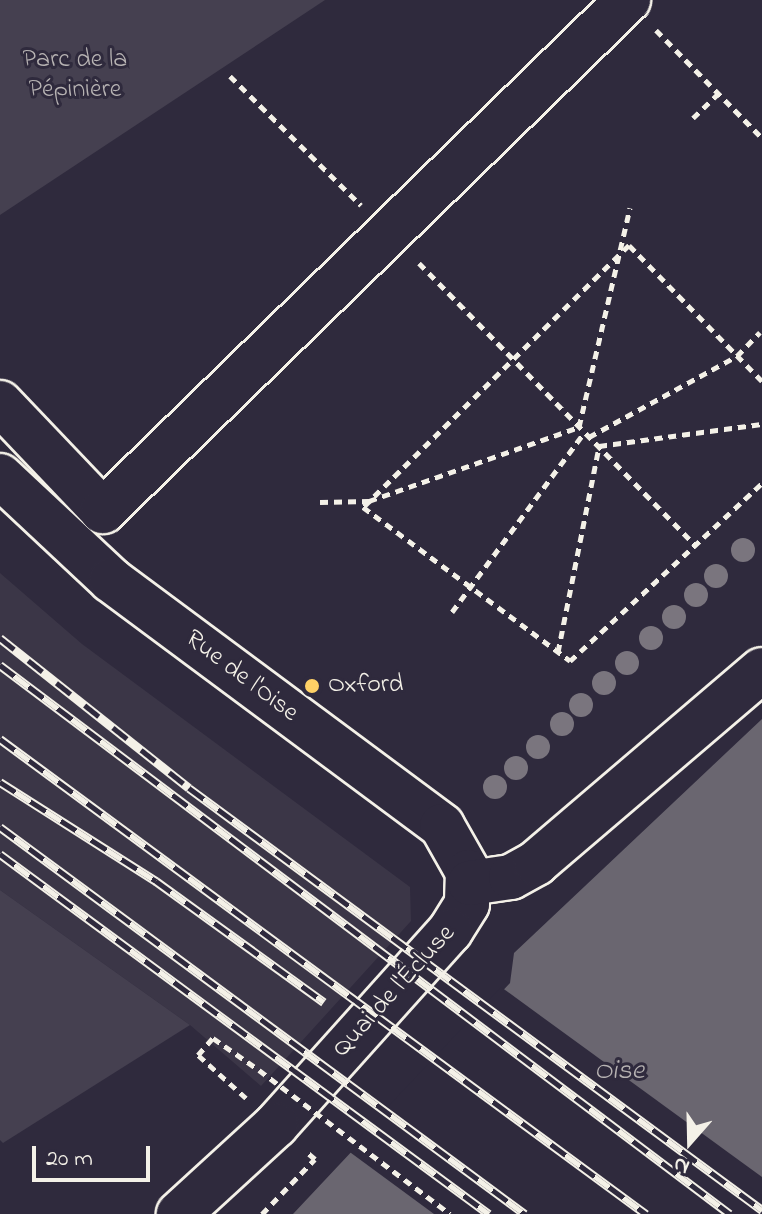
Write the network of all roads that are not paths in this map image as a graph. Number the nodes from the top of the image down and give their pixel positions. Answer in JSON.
{"nodes":[{"id":1,"x":628,"y":0,"type":"edge"},
{"id":2,"x":0,"y":403,"type":"edge"},
{"id":3,"x":0,"y":476,"type":"edge"},
{"id":4,"x":762,"y":670,"type":"edge"},
{"id":5,"x":470,"y":883,"type":"junction"},
{"id":6,"x":179,"y":1214,"type":"edge"}],
"edges":[{"from":1,"to":2,"type":"street"},
{"from":3,"to":5,"type":"street","name":"Rue de l'Oise"},
{"from":4,"to":5,"type":"street"},
{"from":5,"to":6,"type":"street","name":"Quai de l'Écluse"}]}
